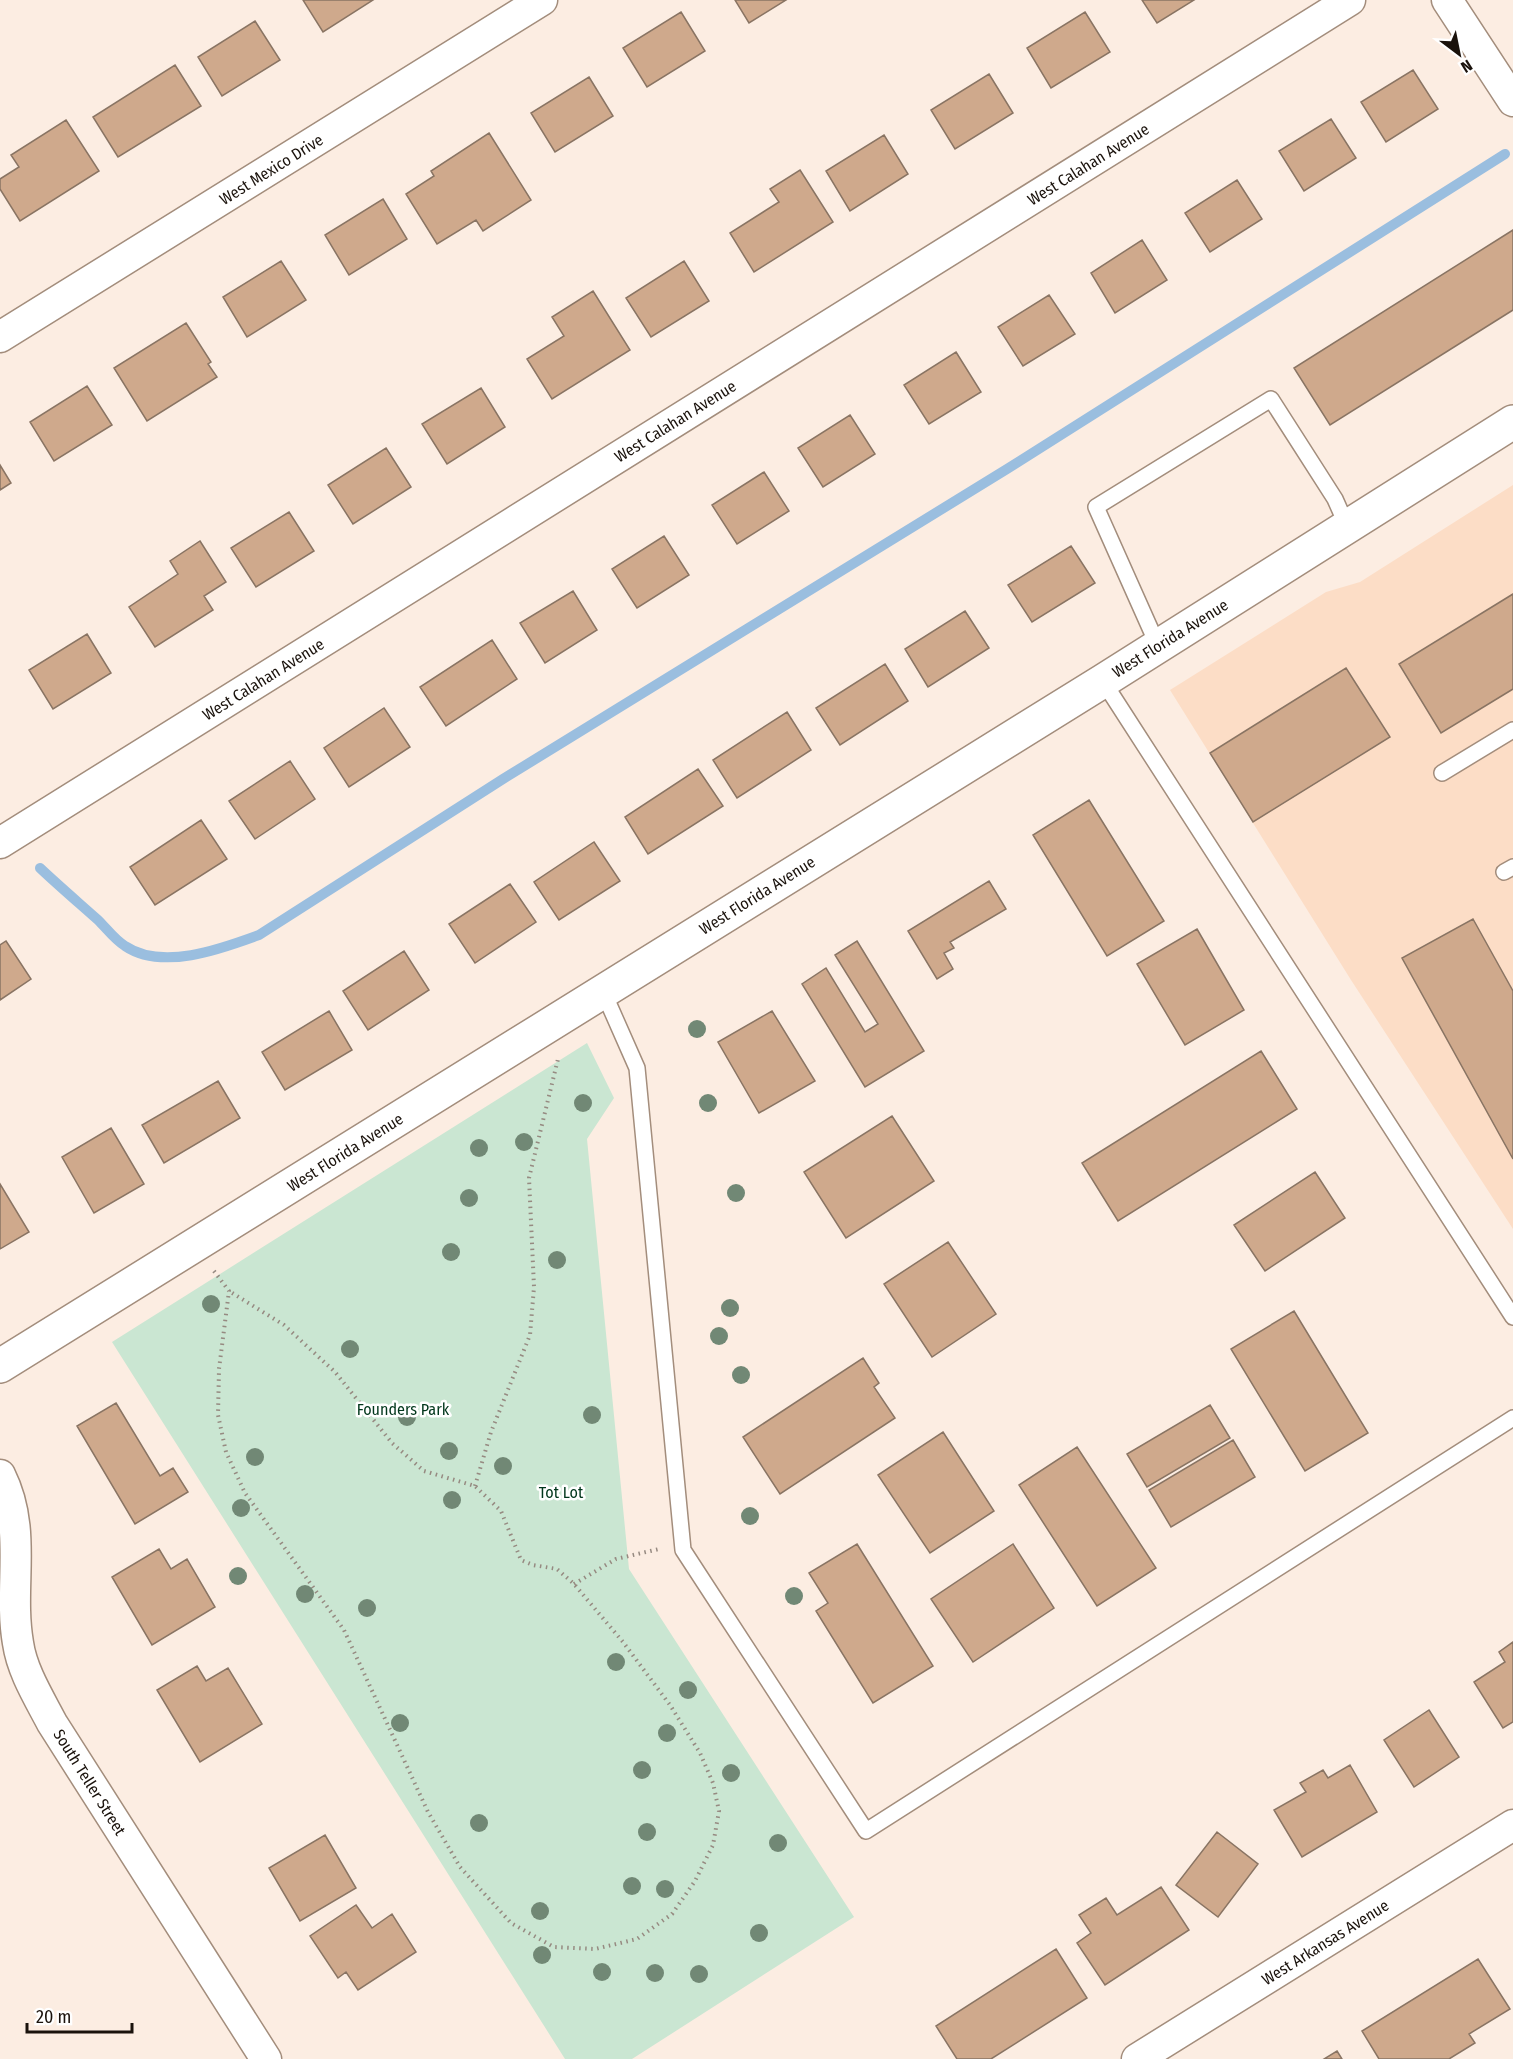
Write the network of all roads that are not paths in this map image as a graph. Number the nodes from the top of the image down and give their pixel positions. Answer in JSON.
{"nodes":[{"id":1,"x":542,"y":0,"type":"edge"},
{"id":2,"x":1350,"y":0,"type":"edge"},
{"id":3,"x":1447,"y":0,"type":"edge"},
{"id":4,"x":1513,"y":101,"type":"edge"},
{"id":5,"x":0,"y":338,"type":"edge"},
{"id":6,"x":1513,"y":422,"type":"edge"},
{"id":7,"x":1347,"y":526,"type":"junction"},
{"id":8,"x":1158,"y":646,"type":"junction"},
{"id":9,"x":1103,"y":681,"type":"junction"},
{"id":10,"x":1513,"y":730,"type":"edge"},
{"id":11,"x":1442,"y":773,"type":"dead end"},
{"id":12,"x":0,"y":843,"type":"edge"},
{"id":13,"x":603,"y":991,"type":"junction"},
{"id":14,"x":1513,"y":1317,"type":"edge"},
{"id":15,"x":0,"y":1366,"type":"edge"},
{"id":16,"x":1513,"y":1419,"type":"edge"},
{"id":17,"x":0,"y":1475,"type":"edge"},
{"id":18,"x":1513,"y":1825,"type":"edge"},
{"id":19,"x":266,"y":2059,"type":"edge"},
{"id":20,"x":1137,"y":2059,"type":"edge"}],
"edges":[{"from":1,"to":5,"type":"street","name":"West Mexico Drive"},
{"from":2,"to":12,"type":"street","name":"West Calahan Avenue"},
{"from":3,"to":4,"type":"street"},
{"from":6,"to":7,"type":"street","name":"West Florida Avenue"},
{"from":7,"to":8,"type":"street","name":"West Florida Avenue"},
{"from":7,"to":8,"type":"lane"},
{"from":8,"to":9,"type":"street","name":"West Florida Avenue"},
{"from":9,"to":13,"type":"street","name":"West Florida Avenue"},
{"from":9,"to":14,"type":"lane"},
{"from":10,"to":11,"type":"lane"},
{"from":13,"to":15,"type":"street","name":"West Florida Avenue"},
{"from":13,"to":16,"type":"lane"},
{"from":17,"to":19,"type":"street","name":"South Teller Street"},
{"from":18,"to":20,"type":"street","name":"West Arkansas Avenue"}]}
